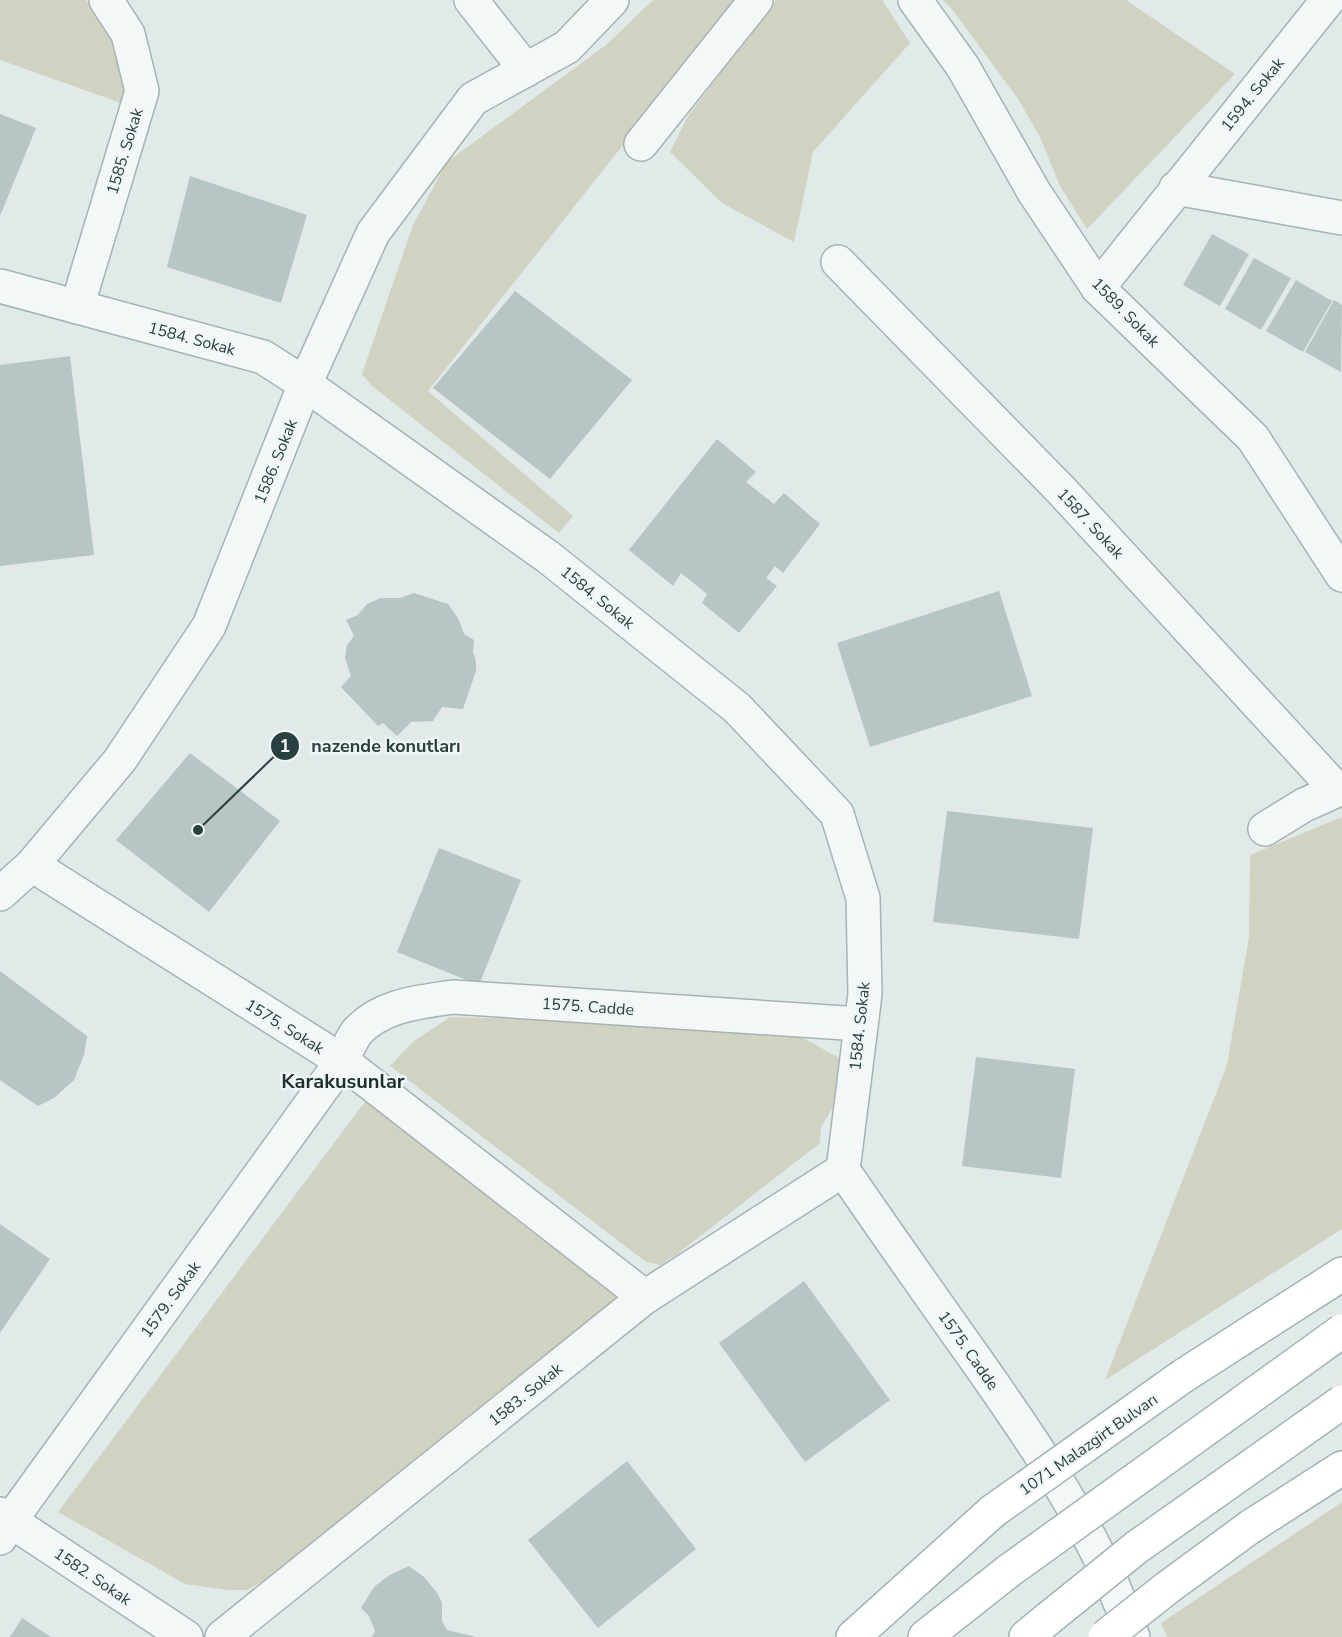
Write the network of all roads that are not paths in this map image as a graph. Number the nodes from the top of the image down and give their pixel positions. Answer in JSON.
{"nodes":[{"id":1,"x":105,"y":0,"type":"edge"},
{"id":2,"x":471,"y":0,"type":"edge"},
{"id":3,"x":612,"y":0,"type":"edge"},
{"id":4,"x":756,"y":0,"type":"edge"},
{"id":5,"x":915,"y":0,"type":"edge"},
{"id":6,"x":1328,"y":0,"type":"edge"},
{"id":7,"x":526,"y":70,"type":"junction"},
{"id":8,"x":641,"y":144,"type":"dead end"},
{"id":9,"x":1176,"y":188,"type":"junction"},
{"id":10,"x":1342,"y":218,"type":"edge"},
{"id":11,"x":838,"y":262,"type":"dead end"},
{"id":12,"x":0,"y":286,"type":"edge"},
{"id":13,"x":1098,"y":288,"type":"junction"},
{"id":14,"x":77,"y":307,"type":"junction"},
{"id":15,"x":305,"y":384,"type":"junction"},
{"id":16,"x":1342,"y":575,"type":"edge"},
{"id":17,"x":1340,"y":789,"type":"edge"},
{"id":18,"x":1265,"y":829,"type":"dead end"},
{"id":19,"x":32,"y":865,"type":"junction"},
{"id":20,"x":0,"y":894,"type":"edge"},
{"id":21,"x":860,"y":1024,"type":"junction"},
{"id":22,"x":342,"y":1061,"type":"junction"},
{"id":23,"x":843,"y":1170,"type":"junction"},
{"id":24,"x":1342,"y":1274,"type":"edge"},
{"id":25,"x":645,"y":1297,"type":"junction"},
{"id":26,"x":1342,"y":1331,"type":"edge"},
{"id":27,"x":1342,"y":1402,"type":"edge"},
{"id":28,"x":1342,"y":1468,"type":"edge"},
{"id":29,"x":3,"y":1524,"type":"edge"},
{"id":30,"x":1037,"y":1628,"type":"edge"},
{"id":31,"x":186,"y":1637,"type":"edge"},
{"id":32,"x":222,"y":1637,"type":"edge"},
{"id":33,"x":853,"y":1637,"type":"edge"},
{"id":34,"x":925,"y":1637,"type":"edge"},
{"id":35,"x":1105,"y":1637,"type":"edge"},
{"id":36,"x":1133,"y":1637,"type":"edge"}],
"edges":[{"from":1,"to":14,"type":"street","name":"1585. Sokak"},
{"from":2,"to":7,"type":"street"},
{"from":3,"to":7,"type":"street","name":"1586. Sokak"},
{"from":4,"to":8,"type":"street"},
{"from":5,"to":13,"type":"street","name":"1589. Sokak"},
{"from":6,"to":9,"type":"street","name":"1594. Sokak"},
{"from":7,"to":15,"type":"street","name":"1586. Sokak"},
{"from":9,"to":10,"type":"street"},
{"from":9,"to":13,"type":"street","name":"1594. Sokak"},
{"from":11,"to":17,"type":"street","name":"1587. Sokak"},
{"from":12,"to":14,"type":"street","name":"1584. Sokak"},
{"from":13,"to":16,"type":"street","name":"1589. Sokak"},
{"from":14,"to":15,"type":"street","name":"1584. Sokak"},
{"from":15,"to":19,"type":"street","name":"1586. Sokak"},
{"from":15,"to":21,"type":"street","name":"1584. Sokak"},
{"from":17,"to":18,"type":"street"},
{"from":19,"to":20,"type":"street"},
{"from":19,"to":22,"type":"street","name":"1575. Sokak"},
{"from":21,"to":22,"type":"street","name":"1575. Cadde"},
{"from":21,"to":23,"type":"street","name":"1584. Sokak"},
{"from":22,"to":25,"type":"street","name":"1575. Sokak"},
{"from":22,"to":29,"type":"street","name":"1579. Sokak"},
{"from":23,"to":25,"type":"street","name":"1583. Sokak"},
{"from":23,"to":36,"type":"street","name":"1575. Cadde"},
{"from":24,"to":33,"type":"main road","name":"1071 Malazgirt Bulvarı","bridge":true},
{"from":25,"to":32,"type":"street","name":"1583. Sokak"},
{"from":26,"to":34,"type":"main road","bridge":true},
{"from":27,"to":30,"type":"main road","bridge":true},
{"from":28,"to":35,"type":"main road","bridge":true},
{"from":29,"to":31,"type":"street","name":"1582. Sokak"}]}
